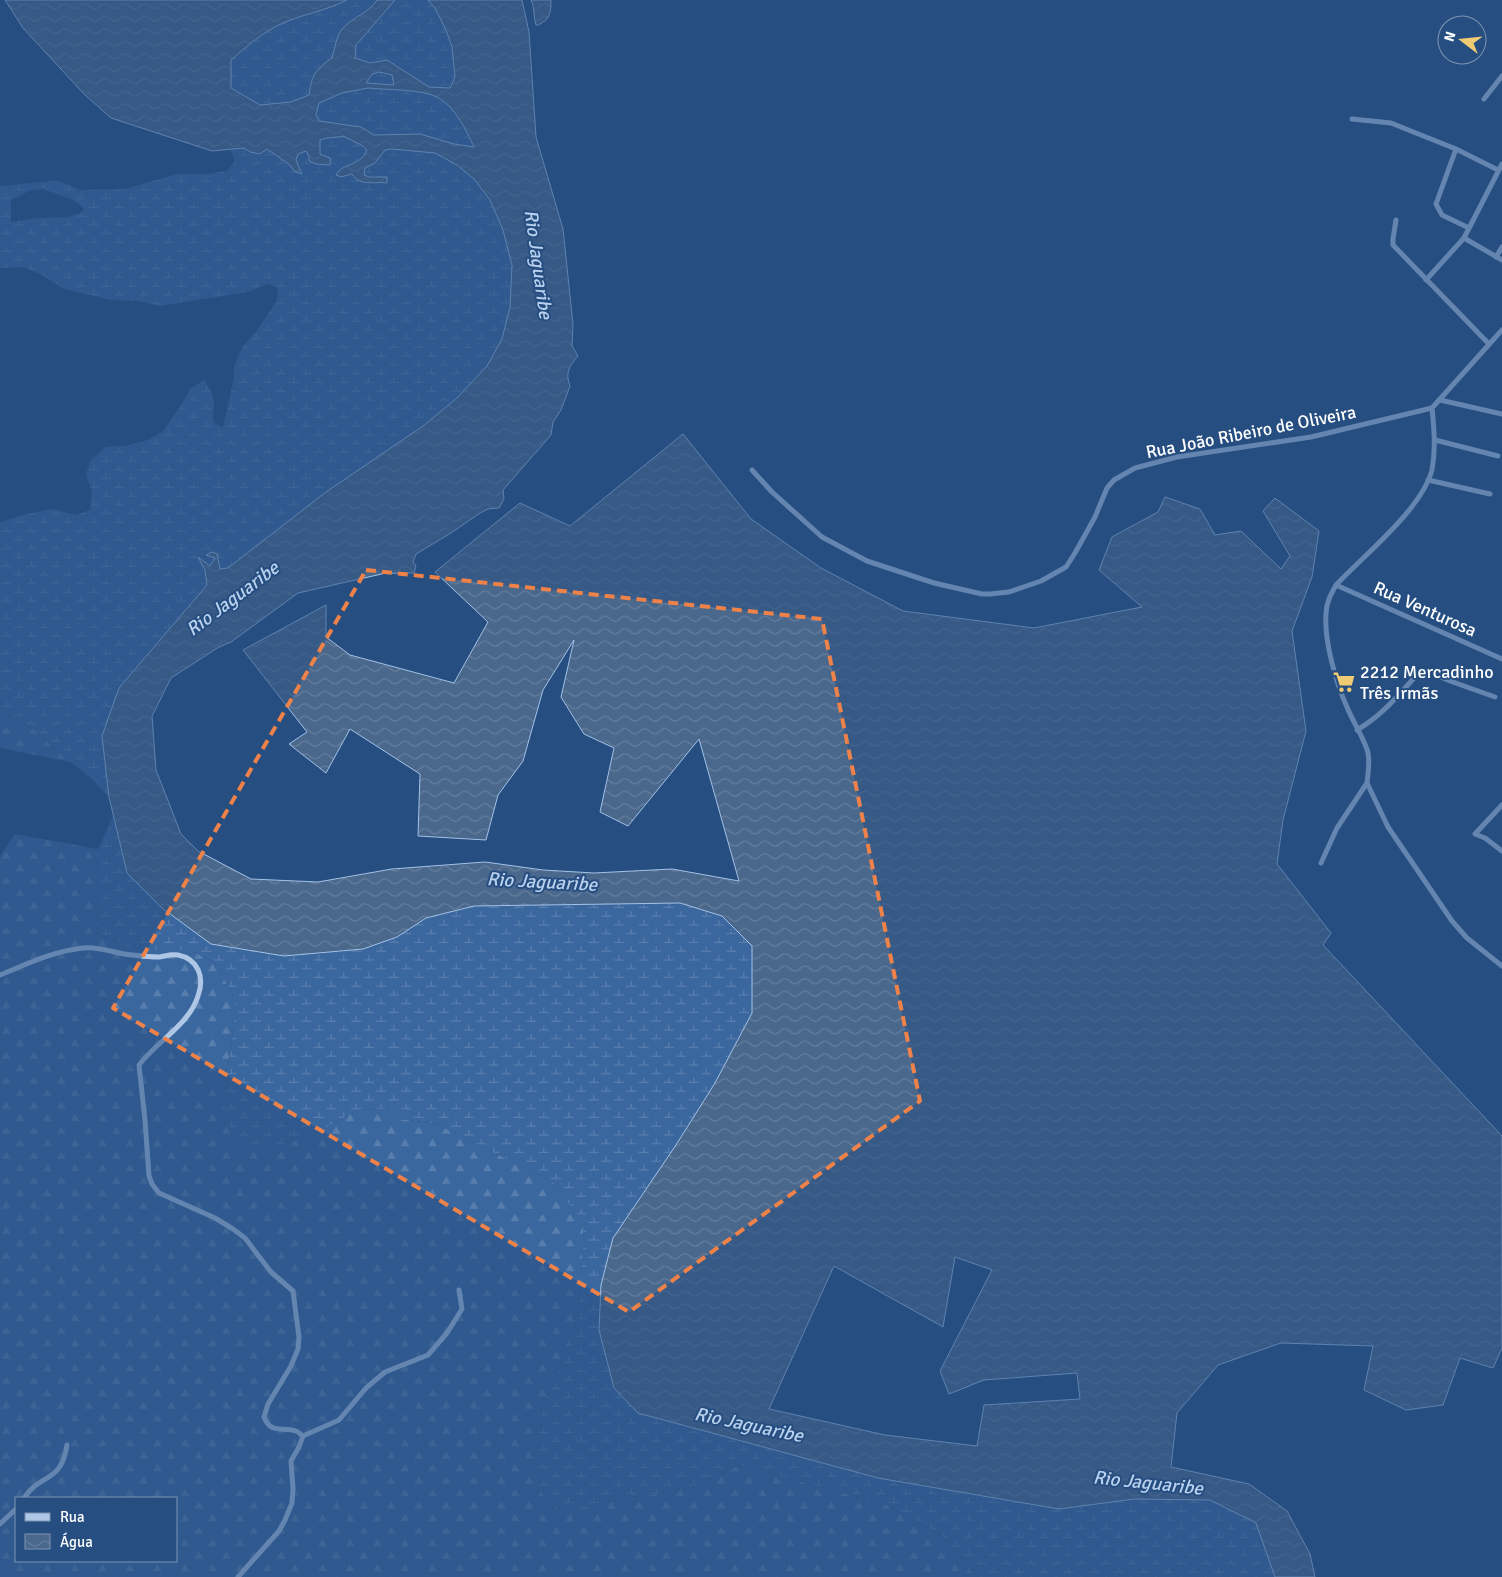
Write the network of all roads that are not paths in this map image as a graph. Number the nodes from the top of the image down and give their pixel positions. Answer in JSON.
{"nodes":[{"id":1,"x":1502,"y":76,"type":"edge"},
{"id":2,"x":1484,"y":99,"type":"dead end"},
{"id":3,"x":1352,"y":119,"type":"dead end"},
{"id":4,"x":1456,"y":149,"type":"junction"},
{"id":5,"x":1502,"y":164,"type":"edge"},
{"id":6,"x":1498,"y":170,"type":"junction"},
{"id":7,"x":1396,"y":220,"type":"dead end"},
{"id":8,"x":1468,"y":228,"type":"junction"},
{"id":9,"x":1464,"y":238,"type":"junction"},
{"id":10,"x":1502,"y":247,"type":"edge"},
{"id":11,"x":1496,"y":256,"type":"junction"},
{"id":12,"x":1502,"y":260,"type":"edge"},
{"id":13,"x":1426,"y":280,"type":"junction"},
{"id":14,"x":1502,"y":330,"type":"edge"},
{"id":15,"x":1489,"y":344,"type":"junction"},
{"id":16,"x":1440,"y":400,"type":"junction"},
{"id":17,"x":1432,"y":408,"type":"junction"},
{"id":18,"x":1502,"y":414,"type":"edge"},
{"id":19,"x":1435,"y":440,"type":"junction"},
{"id":20,"x":1498,"y":456,"type":"dead end"},
{"id":21,"x":752,"y":470,"type":"dead end"},
{"id":22,"x":1428,"y":480,"type":"junction"},
{"id":23,"x":1490,"y":494,"type":"dead end"},
{"id":24,"x":1336,"y":585,"type":"junction"},
{"id":25,"x":1502,"y":659,"type":"edge"},
{"id":26,"x":1495,"y":697,"type":"dead end"},
{"id":27,"x":1357,"y":730,"type":"junction"},
{"id":28,"x":1367,"y":783,"type":"junction"},
{"id":29,"x":1502,"y":805,"type":"edge"},
{"id":30,"x":1502,"y":851,"type":"edge"},
{"id":31,"x":1320,"y":863,"type":"dead end"},
{"id":32,"x":1502,"y":966,"type":"edge"},
{"id":33,"x":0,"y":975,"type":"edge"},
{"id":34,"x":459,"y":1290,"type":"dead end"},
{"id":35,"x":303,"y":1436,"type":"junction"},
{"id":36,"x":67,"y":1446,"type":"dead end"},
{"id":37,"x":25,"y":1497,"type":"edge"},
{"id":38,"x":15,"y":1510,"type":"edge"},
{"id":39,"x":0,"y":1524,"type":"edge"},
{"id":40,"x":238,"y":1577,"type":"edge"}],
"edges":[{"from":1,"to":2,"type":"street"},
{"from":3,"to":4,"type":"street"},
{"from":4,"to":6,"type":"street"},
{"from":4,"to":8,"type":"street"},
{"from":5,"to":6,"type":"street"},
{"from":6,"to":8,"type":"street"},
{"from":7,"to":13,"type":"street"},
{"from":8,"to":9,"type":"street"},
{"from":9,"to":11,"type":"street"},
{"from":9,"to":13,"type":"street"},
{"from":10,"to":11,"type":"street"},
{"from":11,"to":12,"type":"street"},
{"from":13,"to":15,"type":"street"},
{"from":14,"to":15,"type":"street"},
{"from":15,"to":16,"type":"street"},
{"from":16,"to":17,"type":"street"},
{"from":16,"to":18,"type":"street"},
{"from":17,"to":19,"type":"street"},
{"from":17,"to":21,"type":"street","name":"Rua João Ribeiro de Oliveira"},
{"from":19,"to":20,"type":"street"},
{"from":19,"to":22,"type":"street"},
{"from":22,"to":23,"type":"street"},
{"from":22,"to":24,"type":"street"},
{"from":24,"to":25,"type":"street","name":"Rua Venturosa"},
{"from":24,"to":27,"type":"street"},
{"from":26,"to":27,"type":"street"},
{"from":27,"to":28,"type":"street"},
{"from":28,"to":31,"type":"street"},
{"from":28,"to":32,"type":"street"},
{"from":29,"to":30,"type":"street"},
{"from":33,"to":35,"type":"street"},
{"from":34,"to":35,"type":"street"},
{"from":35,"to":40,"type":"street"},
{"from":36,"to":37,"type":"street"},
{"from":38,"to":39,"type":"street"}]}
